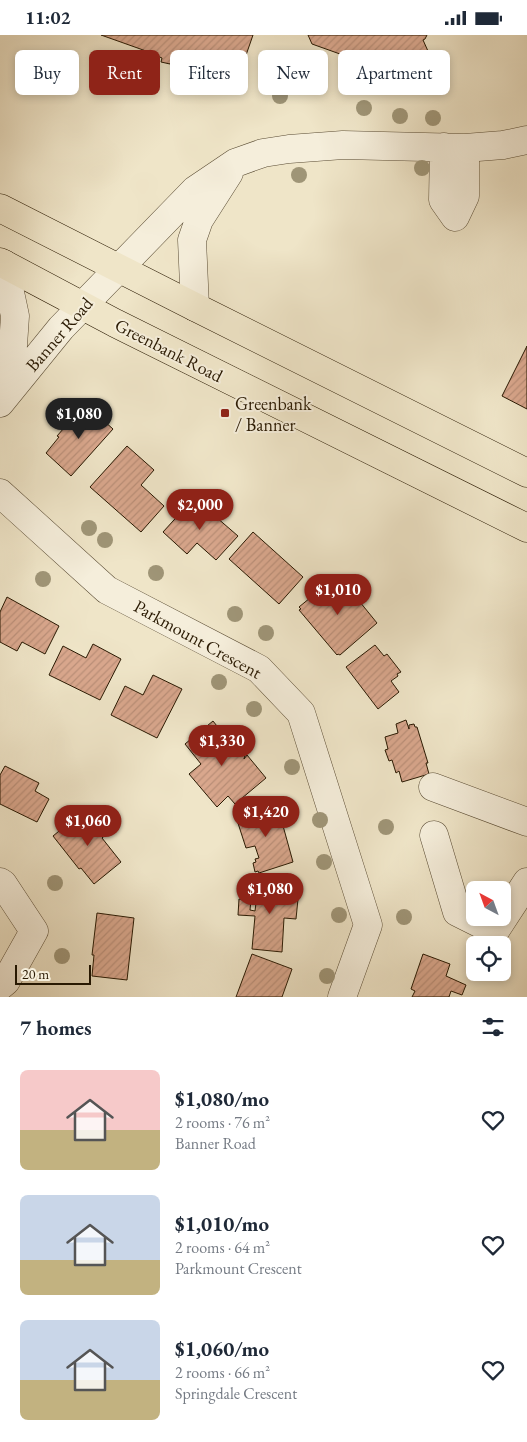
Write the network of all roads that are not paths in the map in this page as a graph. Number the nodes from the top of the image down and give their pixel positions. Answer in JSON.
{"nodes":[{"id":1,"x":527,"y":141,"type":"edge"},
{"id":2,"x":235,"y":163,"type":"junction"},
{"id":3,"x":0,"y":207,"type":"edge"},
{"id":4,"x":2,"y":263,"type":"edge"},
{"id":5,"x":120,"y":268,"type":"junction"},
{"id":6,"x":82,"y":306,"type":"junction"},
{"id":7,"x":195,"y":307,"type":"junction"},
{"id":8,"x":1,"y":402,"type":"edge"},
{"id":9,"x":527,"y":473,"type":"edge"},
{"id":10,"x":0,"y":493,"type":"edge"},
{"id":11,"x":527,"y":528,"type":"edge"},
{"id":12,"x":434,"y":787,"type":"dead end"},
{"id":13,"x":527,"y":822,"type":"edge"},
{"id":14,"x":434,"y":835,"type":"dead end"},
{"id":15,"x":0,"y":882,"type":"edge"},
{"id":16,"x":527,"y":882,"type":"edge"},
{"id":17,"x":0,"y":986,"type":"edge"},
{"id":18,"x":342,"y":997,"type":"edge"}],
"edges":[{"from":1,"to":2,"type":"street","name":"Banner Road"},
{"from":2,"to":5,"type":"street","name":"Banner Road"},
{"from":2,"to":7,"type":"street"},
{"from":3,"to":5,"type":"main road"},
{"from":4,"to":6,"type":"main road","name":"Greenbank Road"},
{"from":4,"to":8,"type":"street"},
{"from":5,"to":6,"type":"street","name":"Banner Road"},
{"from":5,"to":7,"type":"main road"},
{"from":6,"to":8,"type":"street","name":"Banner Road"},
{"from":6,"to":11,"type":"main road","name":"Greenbank Road"},
{"from":7,"to":9,"type":"main road"},
{"from":10,"to":18,"type":"street","name":"Parkmount Crescent"},
{"from":12,"to":13,"type":"street"},
{"from":14,"to":16,"type":"street"},
{"from":15,"to":17,"type":"street"}]}
